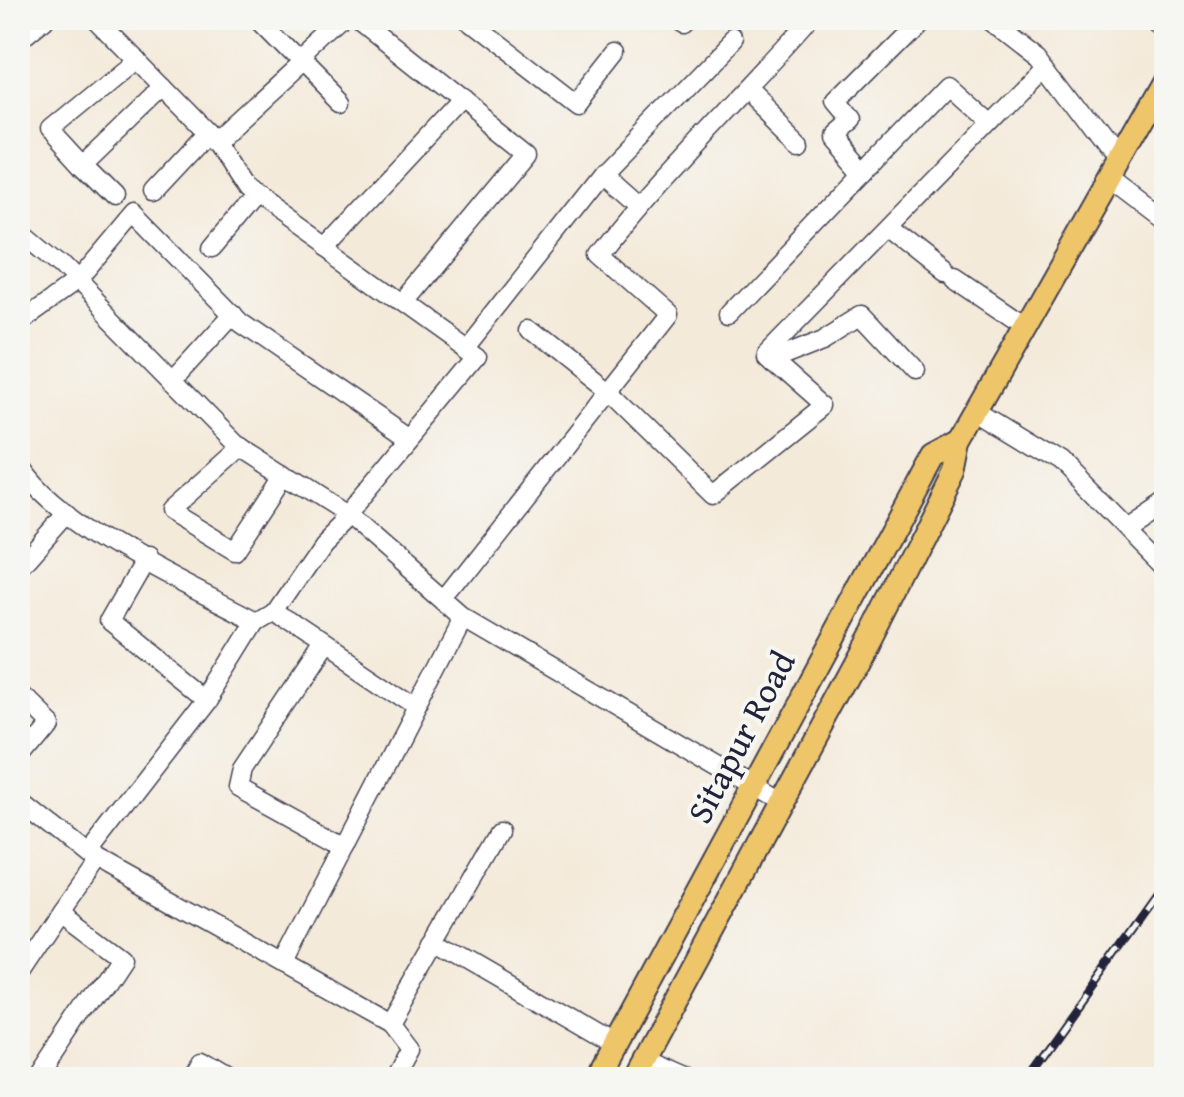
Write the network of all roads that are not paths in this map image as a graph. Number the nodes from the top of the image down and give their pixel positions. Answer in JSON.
{"nodes":[{"id":1,"x":46,"y":18,"type":"edge"},
{"id":2,"x":96,"y":18,"type":"edge"},
{"id":3,"x":257,"y":18,"type":"edge"},
{"id":4,"x":352,"y":18,"type":"edge"},
{"id":5,"x":674,"y":18,"type":"edge"},
{"id":6,"x":685,"y":18,"type":"edge"},
{"id":7,"x":812,"y":18,"type":"edge"},
{"id":8,"x":919,"y":18,"type":"edge"},
{"id":9,"x":993,"y":18,"type":"edge"},
{"id":10,"x":1149,"y":18,"type":"edge"},
{"id":11,"x":477,"y":21,"type":"edge"},
{"id":12,"x":1166,"y":28,"type":"edge"},
{"id":13,"x":18,"y":40,"type":"edge"},
{"id":14,"x":730,"y":42,"type":"dead end"},
{"id":15,"x":618,"y":51,"type":"dead end"},
{"id":16,"x":136,"y":58,"type":"junction"},
{"id":17,"x":300,"y":63,"type":"junction"},
{"id":18,"x":1048,"y":65,"type":"junction"},
{"id":19,"x":1166,"y":80,"type":"edge"},
{"id":20,"x":164,"y":87,"type":"junction"},
{"id":21,"x":749,"y":92,"type":"junction"},
{"id":22,"x":460,"y":101,"type":"junction"},
{"id":23,"x":341,"y":103,"type":"dead end"},
{"id":24,"x":988,"y":123,"type":"junction"},
{"id":25,"x":211,"y":137,"type":"junction"},
{"id":26,"x":800,"y":142,"type":"dead end"},
{"id":27,"x":83,"y":165,"type":"junction"},
{"id":28,"x":866,"y":170,"type":"junction"},
{"id":29,"x":1115,"y":171,"type":"junction"},
{"id":30,"x":602,"y":175,"type":"junction"},
{"id":31,"x":153,"y":191,"type":"dead end"},
{"id":32,"x":115,"y":197,"type":"dead end"},
{"id":33,"x":254,"y":197,"type":"junction"},
{"id":34,"x":637,"y":206,"type":"junction"},
{"id":35,"x":1166,"y":222,"type":"edge"},
{"id":36,"x":888,"y":228,"type":"junction"},
{"id":37,"x":18,"y":230,"type":"edge"},
{"id":38,"x":324,"y":247,"type":"junction"},
{"id":39,"x":212,"y":248,"type":"dead end"},
{"id":40,"x":77,"y":282,"type":"junction"},
{"id":41,"x":403,"y":303,"type":"junction"},
{"id":42,"x":729,"y":312,"type":"dead end"},
{"id":43,"x":233,"y":314,"type":"junction"},
{"id":44,"x":18,"y":324,"type":"edge"},
{"id":45,"x":1026,"y":328,"type":"junction"},
{"id":46,"x":532,"y":331,"type":"dead end"},
{"id":47,"x":466,"y":348,"type":"junction"},
{"id":48,"x":772,"y":359,"type":"junction"},
{"id":49,"x":914,"y":372,"type":"dead end"},
{"id":50,"x":173,"y":380,"type":"junction"},
{"id":51,"x":606,"y":390,"type":"junction"},
{"id":52,"x":979,"y":414,"type":"junction"},
{"id":53,"x":410,"y":439,"type":"junction"},
{"id":54,"x":961,"y":440,"type":"junction"},
{"id":55,"x":241,"y":447,"type":"junction"},
{"id":56,"x":18,"y":462,"type":"edge"},
{"id":57,"x":285,"y":475,"type":"junction"},
{"id":58,"x":1166,"y":502,"type":"edge"},
{"id":59,"x":67,"y":513,"type":"junction"},
{"id":60,"x":348,"y":515,"type":"junction"},
{"id":61,"x":1126,"y":529,"type":"junction"},
{"id":62,"x":144,"y":560,"type":"junction"},
{"id":63,"x":18,"y":568,"type":"edge"},
{"id":64,"x":1166,"y":570,"type":"edge"},
{"id":65,"x":444,"y":598,"type":"junction"},
{"id":66,"x":264,"y":616,"type":"junction"},
{"id":67,"x":463,"y":617,"type":"junction"},
{"id":68,"x":324,"y":646,"type":"junction"},
{"id":69,"x":18,"y":697,"type":"edge"},
{"id":70,"x":207,"y":700,"type":"junction"},
{"id":71,"x":416,"y":707,"type":"junction"},
{"id":72,"x":18,"y":758,"type":"edge"},
{"id":73,"x":754,"y":786,"type":"junction"},
{"id":74,"x":18,"y":800,"type":"edge"},
{"id":75,"x":781,"y":802,"type":"junction"},
{"id":76,"x":502,"y":829,"type":"dead end"},
{"id":77,"x":344,"y":846,"type":"junction"},
{"id":78,"x":91,"y":858,"type":"junction"},
{"id":79,"x":60,"y":910,"type":"junction"},
{"id":80,"x":437,"y":941,"type":"junction"},
{"id":81,"x":285,"y":962,"type":"junction"},
{"id":82,"x":18,"y":974,"type":"edge"},
{"id":83,"x":390,"y":1024,"type":"junction"},
{"id":84,"x":614,"y":1044,"type":"junction"},
{"id":85,"x":636,"y":1070,"type":"edge"},
{"id":86,"x":40,"y":1080,"type":"edge"},
{"id":87,"x":190,"y":1080,"type":"edge"},
{"id":88,"x":230,"y":1080,"type":"edge"},
{"id":89,"x":392,"y":1080,"type":"edge"},
{"id":90,"x":594,"y":1080,"type":"edge"},
{"id":91,"x":684,"y":1080,"type":"edge"}],
"edges":[{"from":1,"to":13,"type":"street"},
{"from":2,"to":16,"type":"street"},
{"from":3,"to":17,"type":"street"},
{"from":4,"to":17,"type":"street"},
{"from":4,"to":22,"type":"street"},
{"from":5,"to":6,"type":"street"},
{"from":7,"to":21,"type":"street"},
{"from":8,"to":28,"type":"street"},
{"from":9,"to":18,"type":"street"},
{"from":10,"to":12,"type":"street"},
{"from":11,"to":15,"type":"street"},
{"from":14,"to":30,"type":"street"},
{"from":16,"to":20,"type":"street"},
{"from":16,"to":27,"type":"street"},
{"from":17,"to":23,"type":"street"},
{"from":17,"to":25,"type":"street"},
{"from":18,"to":24,"type":"street"},
{"from":18,"to":29,"type":"street"},
{"from":19,"to":29,"type":"main road","name":"Sitapur Road"},
{"from":20,"to":25,"type":"street"},
{"from":20,"to":27,"type":"street"},
{"from":21,"to":26,"type":"street"},
{"from":21,"to":34,"type":"street"},
{"from":22,"to":38,"type":"street"},
{"from":22,"to":41,"type":"street"},
{"from":24,"to":28,"type":"street"},
{"from":24,"to":36,"type":"street"},
{"from":25,"to":31,"type":"street"},
{"from":25,"to":33,"type":"street"},
{"from":27,"to":32,"type":"street"},
{"from":28,"to":42,"type":"street"},
{"from":29,"to":35,"type":"street"},
{"from":29,"to":45,"type":"main road","name":"Sitapur Road"},
{"from":30,"to":34,"type":"street"},
{"from":30,"to":47,"type":"street"},
{"from":33,"to":38,"type":"street"},
{"from":33,"to":39,"type":"street"},
{"from":34,"to":51,"type":"street"},
{"from":36,"to":45,"type":"street"},
{"from":36,"to":48,"type":"street"},
{"from":37,"to":40,"type":"street"},
{"from":38,"to":41,"type":"street"},
{"from":40,"to":43,"type":"street"},
{"from":40,"to":44,"type":"street"},
{"from":40,"to":50,"type":"street"},
{"from":41,"to":47,"type":"street"},
{"from":43,"to":50,"type":"street"},
{"from":43,"to":53,"type":"street"},
{"from":45,"to":52,"type":"main road","name":"Sitapur Road"},
{"from":46,"to":51,"type":"street"},
{"from":47,"to":53,"type":"street"},
{"from":48,"to":49,"type":"street"},
{"from":48,"to":51,"type":"street"},
{"from":50,"to":55,"type":"street"},
{"from":51,"to":65,"type":"street"},
{"from":52,"to":54,"type":"main road","name":"Sitapur Road"},
{"from":52,"to":61,"type":"street"},
{"from":53,"to":60,"type":"street"},
{"from":54,"to":73,"type":"main road","name":"Sitapur Road"},
{"from":54,"to":75,"type":"main road","name":"Sitapur Road"},
{"from":55,"to":57,"type":"street"},
{"from":55,"to":57,"type":"street"},
{"from":56,"to":59,"type":"street"},
{"from":57,"to":60,"type":"street"},
{"from":58,"to":61,"type":"street"},
{"from":59,"to":62,"type":"street"},
{"from":59,"to":63,"type":"street"},
{"from":60,"to":65,"type":"street"},
{"from":60,"to":66,"type":"street"},
{"from":61,"to":64,"type":"street"},
{"from":62,"to":66,"type":"street"},
{"from":62,"to":70,"type":"street"},
{"from":65,"to":67,"type":"street"},
{"from":66,"to":68,"type":"street"},
{"from":66,"to":70,"type":"street"},
{"from":67,"to":71,"type":"street"},
{"from":67,"to":73,"type":"street"},
{"from":68,"to":71,"type":"street"},
{"from":68,"to":77,"type":"street"},
{"from":69,"to":72,"type":"street"},
{"from":70,"to":78,"type":"street"},
{"from":71,"to":77,"type":"street"},
{"from":73,"to":75,"type":"street"},
{"from":73,"to":84,"type":"main road","name":"Sitapur Road"},
{"from":74,"to":78,"type":"street"},
{"from":75,"to":85,"type":"main road","name":"Sitapur Road"},
{"from":76,"to":80,"type":"street"},
{"from":77,"to":81,"type":"street"},
{"from":78,"to":79,"type":"street"},
{"from":78,"to":81,"type":"street"},
{"from":79,"to":82,"type":"street"},
{"from":79,"to":86,"type":"street"},
{"from":80,"to":83,"type":"street"},
{"from":80,"to":84,"type":"street"},
{"from":81,"to":83,"type":"street"},
{"from":83,"to":89,"type":"street"},
{"from":84,"to":90,"type":"main road","name":"Sitapur Road"},
{"from":85,"to":91,"type":"street"},
{"from":87,"to":88,"type":"street"}]}
